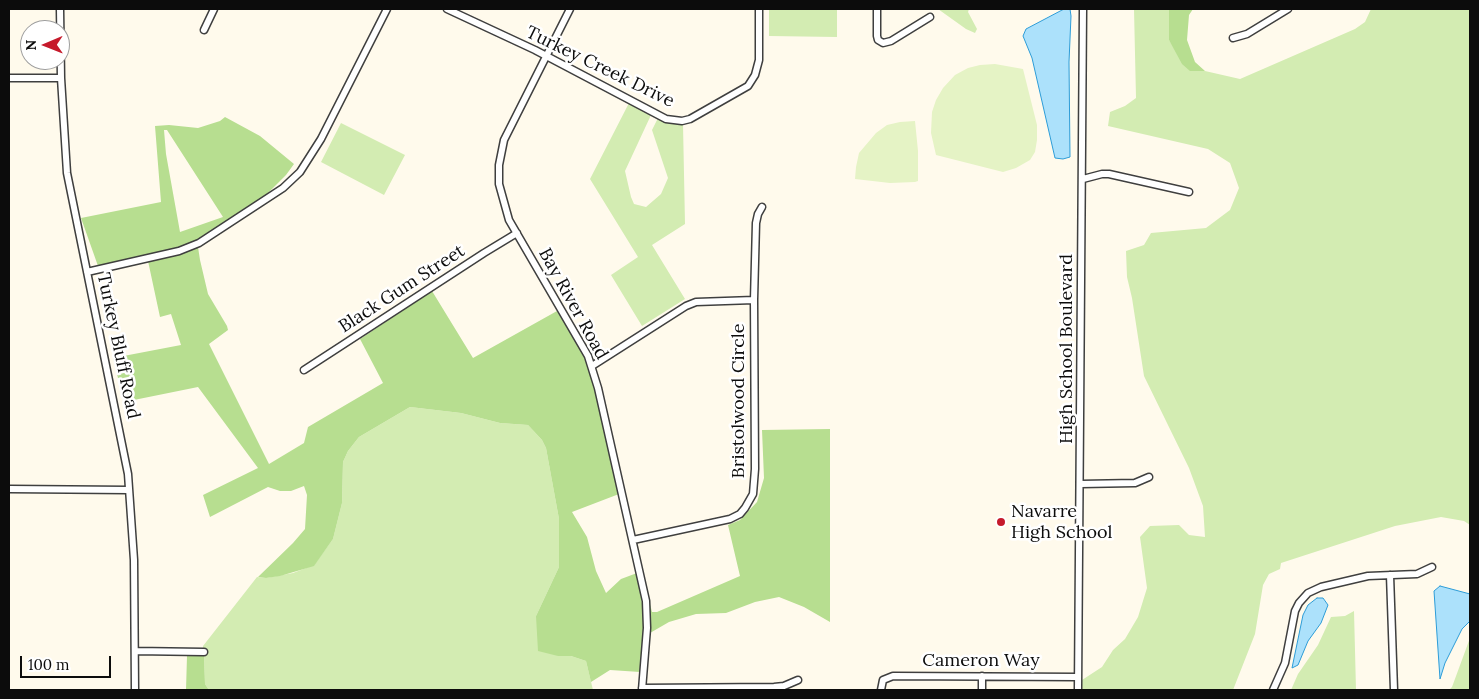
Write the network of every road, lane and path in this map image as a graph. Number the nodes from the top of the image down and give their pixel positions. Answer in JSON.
{"nodes":[{"id":1,"x":60,"y":9,"type":"edge"},
{"id":2,"x":214,"y":9,"type":"edge"},
{"id":3,"x":387,"y":9,"type":"edge"},
{"id":4,"x":447,"y":9,"type":"edge"},
{"id":5,"x":570,"y":9,"type":"edge"},
{"id":6,"x":759,"y":9,"type":"edge"},
{"id":7,"x":877,"y":9,"type":"edge"},
{"id":8,"x":1083,"y":9,"type":"edge"},
{"id":9,"x":1288,"y":9,"type":"edge"},
{"id":10,"x":930,"y":17,"type":"dead end"},
{"id":11,"x":204,"y":30,"type":"dead end"},
{"id":12,"x":1233,"y":38,"type":"dead end"},
{"id":13,"x":546,"y":56,"type":"junction"},
{"id":14,"x":9,"y":78,"type":"edge"},
{"id":15,"x":61,"y":78,"type":"junction"},
{"id":16,"x":1083,"y":179,"type":"junction"},
{"id":17,"x":1189,"y":192,"type":"dead end"},
{"id":18,"x":762,"y":207,"type":"dead end"},
{"id":19,"x":517,"y":234,"type":"junction"},
{"id":20,"x":87,"y":272,"type":"junction"},
{"id":21,"x":754,"y":300,"type":"junction"},
{"id":22,"x":592,"y":366,"type":"junction"},
{"id":23,"x":304,"y":370,"type":"dead end"},
{"id":24,"x":1149,"y":476,"type":"dead end"},
{"id":25,"x":1081,"y":484,"type":"junction"},
{"id":26,"x":9,"y":489,"type":"edge"},
{"id":27,"x":129,"y":490,"type":"junction"},
{"id":28,"x":633,"y":540,"type":"junction"},
{"id":29,"x":1432,"y":567,"type":"dead end"},
{"id":30,"x":1390,"y":575,"type":"junction"},
{"id":31,"x":136,"y":651,"type":"junction"},
{"id":32,"x":204,"y":652,"type":"dead end"},
{"id":33,"x":982,"y":676,"type":"junction"},
{"id":34,"x":1078,"y":677,"type":"junction"},
{"id":35,"x":798,"y":680,"type":"dead end"},
{"id":36,"x":642,"y":689,"type":"edge"},
{"id":37,"x":135,"y":690,"type":"edge"},
{"id":38,"x":881,"y":690,"type":"edge"},
{"id":39,"x":982,"y":690,"type":"edge"},
{"id":40,"x":1078,"y":690,"type":"edge"},
{"id":41,"x":1273,"y":690,"type":"edge"},
{"id":42,"x":1394,"y":690,"type":"edge"}],
"edges":[{"from":1,"to":15,"type":"street","name":"Turkey Bluff Road"},
{"from":2,"to":11,"type":"street"},
{"from":3,"to":20,"type":"street"},
{"from":4,"to":13,"type":"street","name":"Turkey Creek Drive"},
{"from":5,"to":13,"type":"street","name":"Bay River Road"},
{"from":6,"to":13,"type":"street","name":"Turkey Creek Drive"},
{"from":7,"to":10,"type":"street"},
{"from":8,"to":16,"type":"street","name":"High School Boulevard"},
{"from":9,"to":12,"type":"street"},
{"from":13,"to":19,"type":"street","name":"Bay River Road"},
{"from":14,"to":15,"type":"street"},
{"from":15,"to":20,"type":"street","name":"Turkey Bluff Road"},
{"from":16,"to":17,"type":"street"},
{"from":16,"to":25,"type":"street","name":"High School Boulevard"},
{"from":18,"to":21,"type":"street","name":"Bristolwood Circle"},
{"from":19,"to":22,"type":"street","name":"Bay River Road"},
{"from":19,"to":23,"type":"street","name":"Black Gum Street"},
{"from":20,"to":27,"type":"street","name":"Turkey Bluff Road"},
{"from":21,"to":22,"type":"street"},
{"from":21,"to":28,"type":"street","name":"Bristolwood Circle"},
{"from":22,"to":28,"type":"street","name":"Bay River Road"},
{"from":24,"to":25,"type":"street"},
{"from":25,"to":34,"type":"street","name":"High School Boulevard"},
{"from":26,"to":27,"type":"street"},
{"from":27,"to":31,"type":"street","name":"Turkey Bluff Road"},
{"from":28,"to":36,"type":"street","name":"Bay River Road"},
{"from":29,"to":30,"type":"street"},
{"from":30,"to":41,"type":"street"},
{"from":30,"to":42,"type":"street"},
{"from":31,"to":32,"type":"street"},
{"from":31,"to":37,"type":"street","name":"Turkey Bluff Road"},
{"from":33,"to":34,"type":"street","name":"Cameron Way"},
{"from":33,"to":38,"type":"street","name":"Cameron Way"},
{"from":33,"to":39,"type":"street"},
{"from":34,"to":40,"type":"street","name":"High School Boulevard"},
{"from":35,"to":36,"type":"street"}]}
